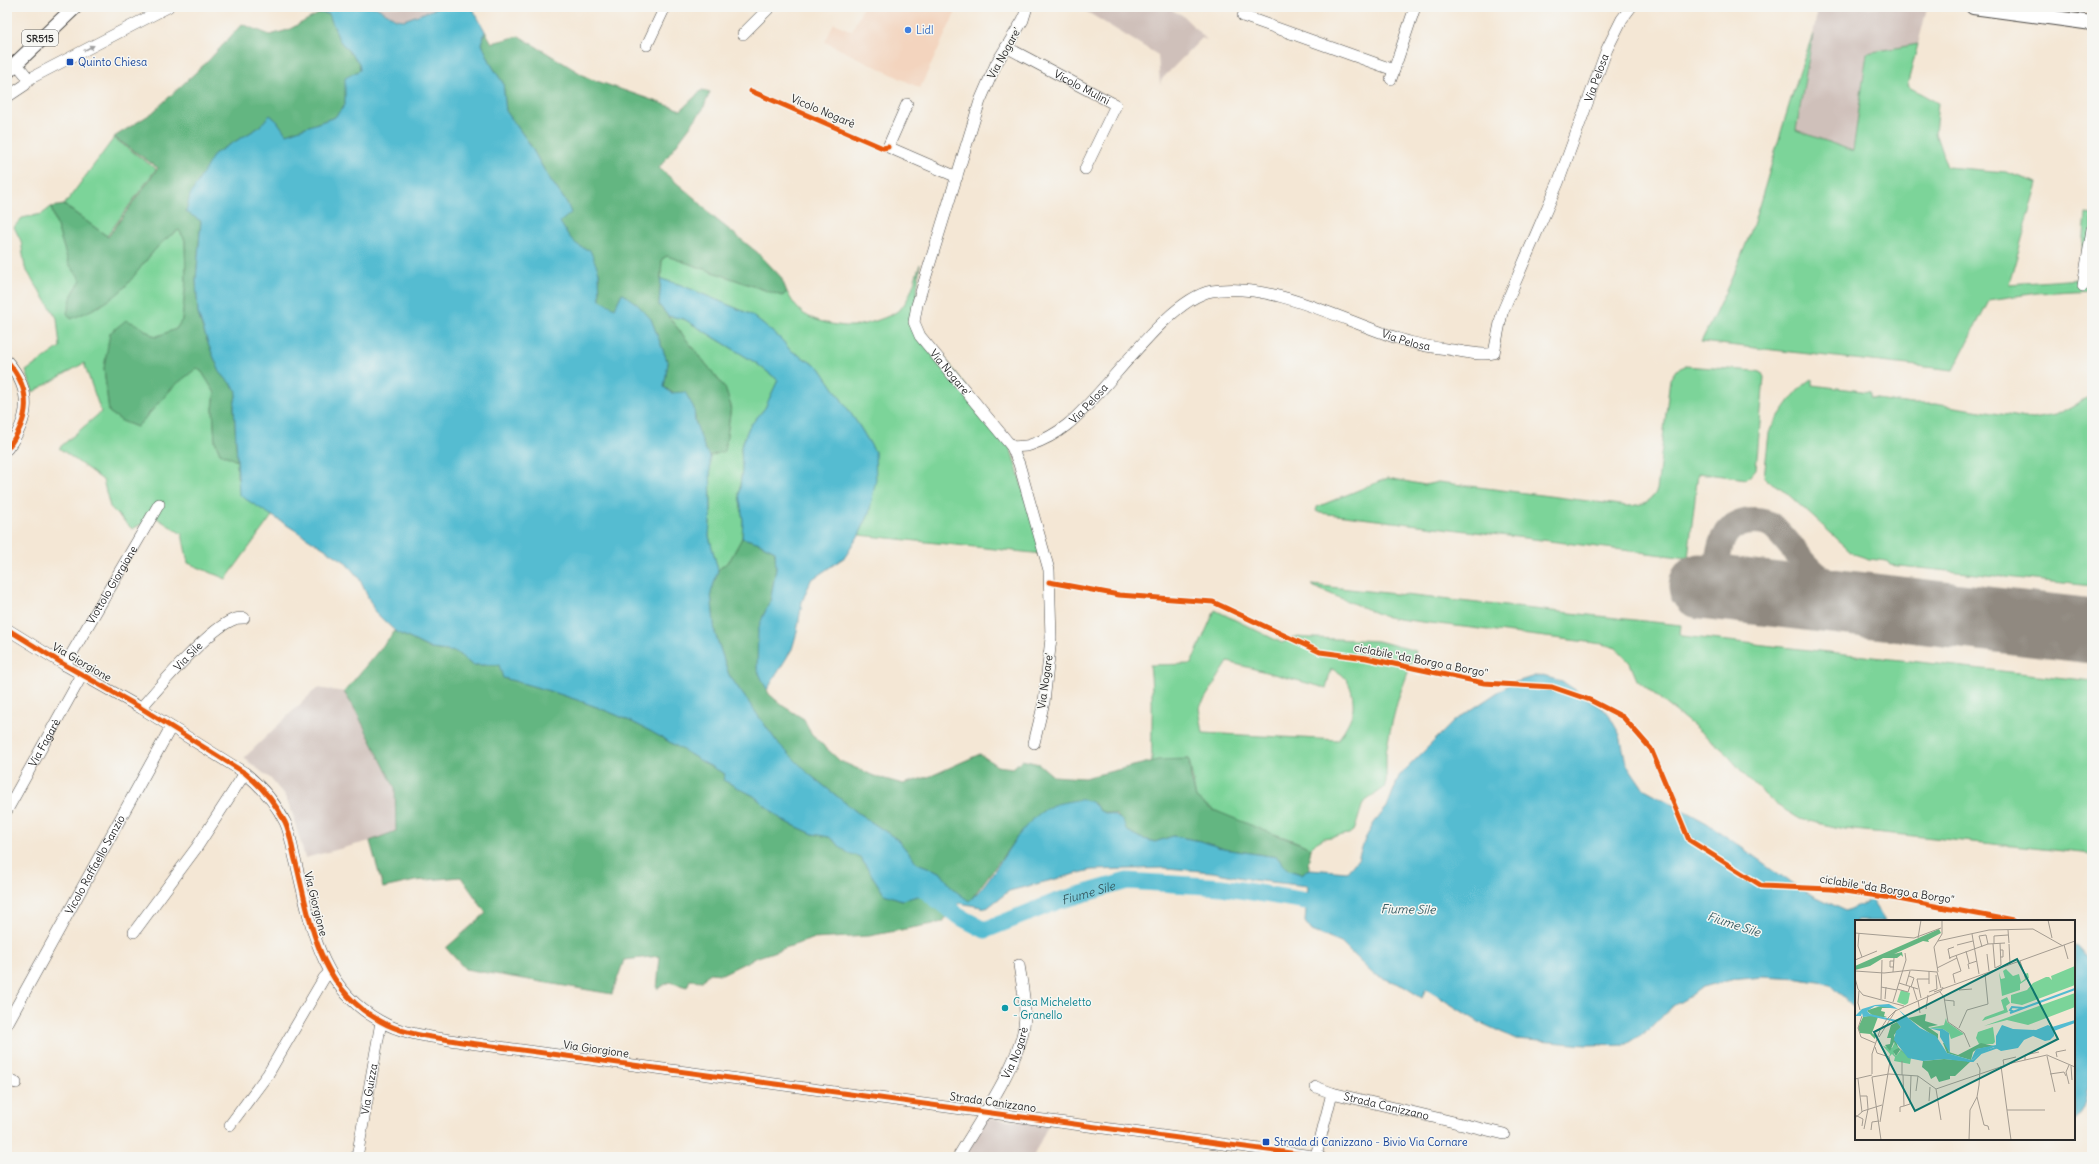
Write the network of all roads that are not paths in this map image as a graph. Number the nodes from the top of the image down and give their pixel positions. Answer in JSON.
{"nodes":[{"id":1,"x":75,"y":7,"type":"edge"},
{"id":2,"x":168,"y":7,"type":"edge"},
{"id":3,"x":665,"y":7,"type":"edge"},
{"id":4,"x":770,"y":7,"type":"edge"},
{"id":5,"x":1027,"y":7,"type":"edge"},
{"id":6,"x":1631,"y":7,"type":"edge"},
{"id":7,"x":1973,"y":7,"type":"edge"},
{"id":8,"x":1412,"y":8,"type":"edge"},
{"id":9,"x":1996,"y":9,"type":"edge"},
{"id":10,"x":1243,"y":16,"type":"dead end"},
{"id":11,"x":2092,"y":23,"type":"edge"},
{"id":12,"x":743,"y":34,"type":"dead end"},
{"id":13,"x":647,"y":45,"type":"dead end"},
{"id":14,"x":1006,"y":47,"type":"junction"},
{"id":15,"x":12,"y":67,"type":"edge"},
{"id":16,"x":30,"y":79,"type":"junction"},
{"id":17,"x":7,"y":97,"type":"edge"},
{"id":18,"x":907,"y":104,"type":"dead end"},
{"id":19,"x":1085,"y":169,"type":"dead end"},
{"id":20,"x":957,"y":177,"type":"junction"},
{"id":21,"x":2092,"y":230,"type":"edge"},
{"id":22,"x":2083,"y":286,"type":"dead end"},
{"id":23,"x":7,"y":361,"type":"edge"},
{"id":24,"x":1012,"y":447,"type":"junction"},
{"id":25,"x":7,"y":449,"type":"edge"},
{"id":26,"x":159,"y":504,"type":"dead end"},
{"id":27,"x":244,"y":618,"type":"dead end"},
{"id":28,"x":7,"y":629,"type":"edge"},
{"id":29,"x":65,"y":665,"type":"junction"},
{"id":30,"x":82,"y":675,"type":"junction"},
{"id":31,"x":141,"y":708,"type":"junction"},
{"id":32,"x":171,"y":727,"type":"junction"},
{"id":33,"x":1034,"y":743,"type":"dead end"},
{"id":34,"x":245,"y":773,"type":"junction"},
{"id":35,"x":7,"y":810,"type":"edge"},
{"id":36,"x":134,"y":932,"type":"dead end"},
{"id":37,"x":1019,"y":966,"type":"dead end"},
{"id":38,"x":329,"y":973,"type":"junction"},
{"id":39,"x":381,"y":1022,"type":"junction"},
{"id":40,"x":7,"y":1024,"type":"edge"},
{"id":41,"x":663,"y":1069,"type":"joint"},
{"id":42,"x":1316,"y":1087,"type":"dead end"},
{"id":43,"x":1332,"y":1093,"type":"junction"},
{"id":44,"x":985,"y":1111,"type":"junction"},
{"id":45,"x":230,"y":1126,"type":"dead end"},
{"id":46,"x":1504,"y":1134,"type":"dead end"},
{"id":47,"x":1276,"y":1154,"type":"edge"},
{"id":48,"x":1316,"y":1156,"type":"edge"},
{"id":49,"x":357,"y":1157,"type":"edge"},
{"id":50,"x":958,"y":1157,"type":"edge"},
{"id":51,"x":1320,"y":1157,"type":"edge"}],
"edges":[{"from":1,"to":15,"type":"main road","number":"SR515"},
{"from":16,"to":2,"type":"street","one_way":true},
{"from":3,"to":13,"type":"street"},
{"from":4,"to":12,"type":"street"},
{"from":5,"to":14,"type":"street","name":"Via Nogare'"},
{"from":6,"to":24,"type":"street","name":"Via Pelosa"},
{"from":7,"to":9,"type":"main road"},
{"from":8,"to":10,"type":"street"},
{"from":9,"to":11,"type":"main road"},
{"from":14,"to":19,"type":"street","name":"Vicolo Mulini"},
{"from":14,"to":20,"type":"street","name":"Via Nogare'"},
{"from":15,"to":16,"type":"street"},
{"from":16,"to":17,"type":"street"},
{"from":18,"to":20,"type":"street"},
{"from":20,"to":24,"type":"street","name":"Via Nogare'"},
{"from":21,"to":22,"type":"street"},
{"from":23,"to":25,"type":"street"},
{"from":24,"to":33,"type":"street","name":"Via Nogare'"},
{"from":26,"to":29,"type":"street","name":"Viottolo Giorgione"},
{"from":27,"to":31,"type":"street","name":"Via Sile"},
{"from":28,"to":29,"type":"street","name":"Via Giorgione"},
{"from":29,"to":30,"type":"street","name":"Via Giorgione"},
{"from":30,"to":31,"type":"street","name":"Via Giorgione"},
{"from":30,"to":35,"type":"street","name":"Via Fagarè"},
{"from":31,"to":32,"type":"street","name":"Via Giorgione"},
{"from":32,"to":34,"type":"street","name":"Via Giorgione"},
{"from":32,"to":40,"type":"street","name":"Vicolo Raffaello Sanzio"},
{"from":34,"to":36,"type":"street"},
{"from":34,"to":38,"type":"street","name":"Via Giorgione"},
{"from":37,"to":44,"type":"street","name":"Via Nogarè"},
{"from":38,"to":39,"type":"street","name":"Via Giorgione"},
{"from":38,"to":45,"type":"street"},
{"from":39,"to":41,"type":"street","name":"Via Giorgione"},
{"from":39,"to":49,"type":"street","name":"Via Guizza"},
{"from":41,"to":44,"type":"street","name":"Strada Canizzano"},
{"from":42,"to":43,"type":"street"},
{"from":43,"to":46,"type":"street","name":"Strada Canizzano"},
{"from":43,"to":48,"type":"street","name":"Strada Canizzano"},
{"from":44,"to":47,"type":"street","name":"Strada Canizzano"},
{"from":44,"to":50,"type":"street","name":"Via Nogarè"},
{"from":47,"to":48,"type":"street","name":"Strada Canizzano"},
{"from":48,"to":51,"type":"street","name":"Strada Canizzano"}]}
